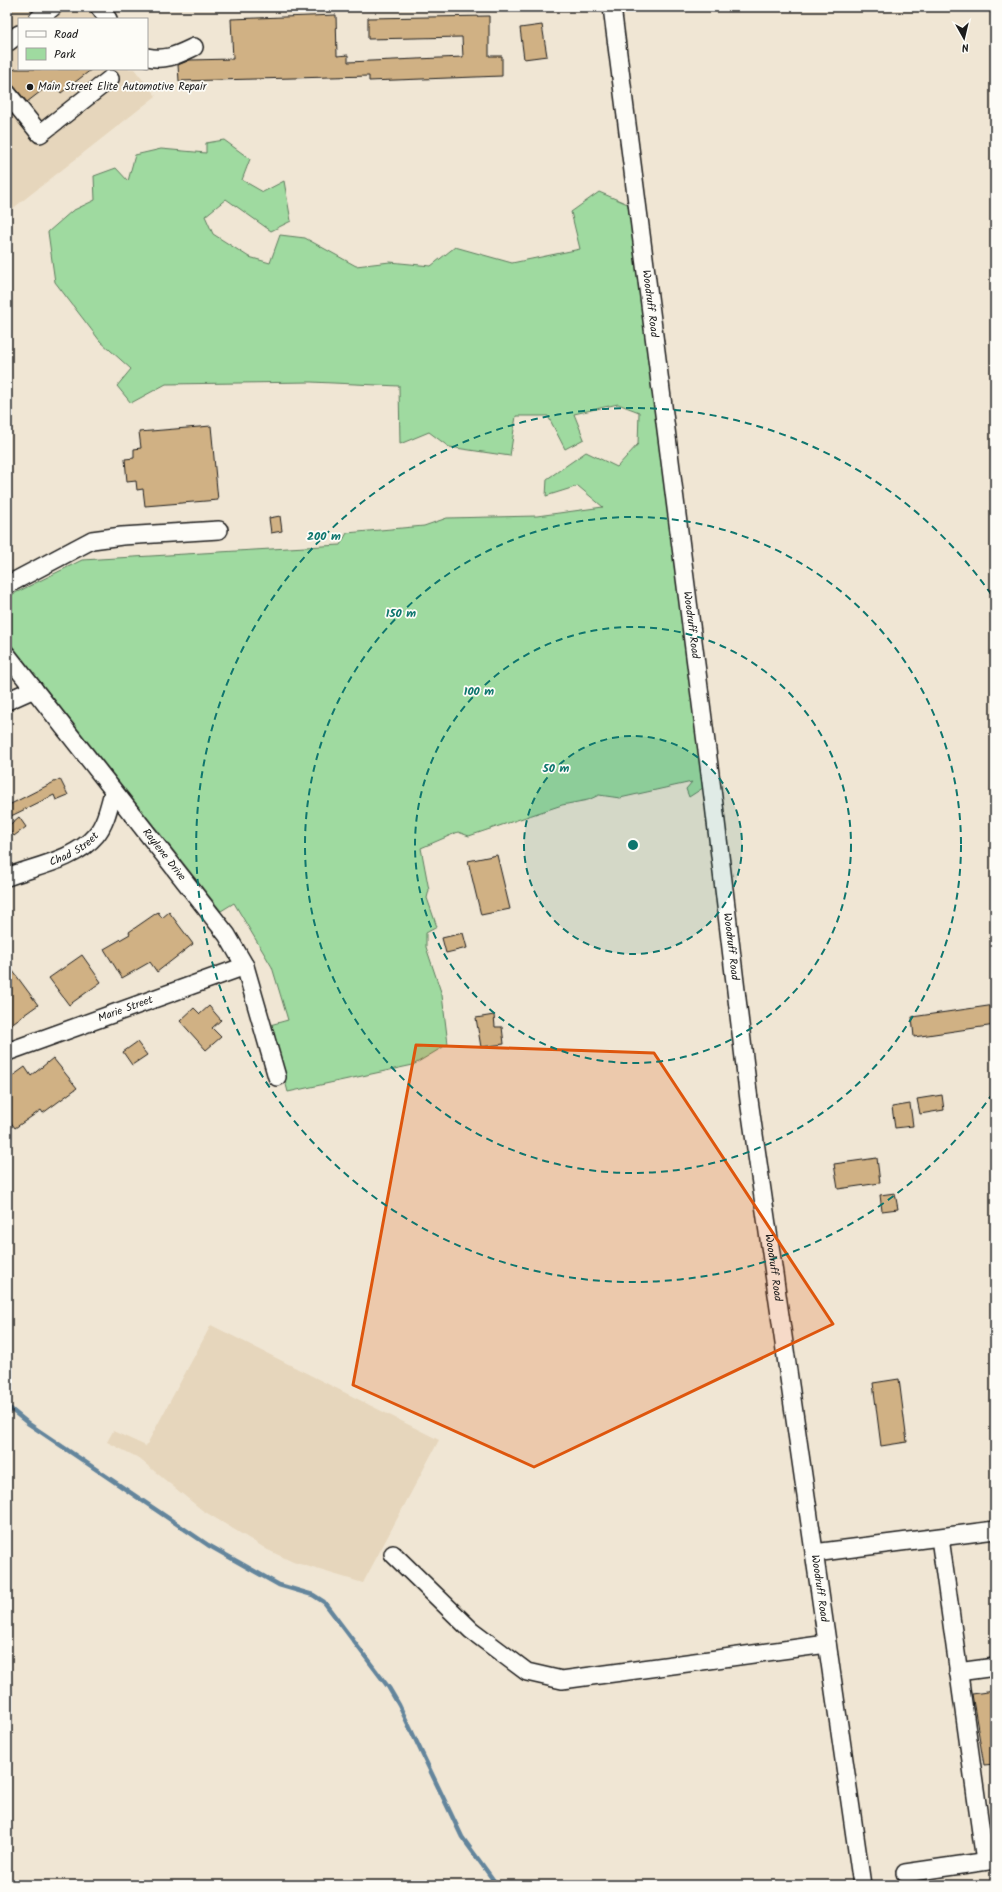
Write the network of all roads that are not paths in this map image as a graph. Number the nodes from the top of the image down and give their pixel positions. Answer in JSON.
{"nodes":[{"id":1,"x":53,"y":7,"type":"edge"},
{"id":2,"x":99,"y":7,"type":"edge"},
{"id":3,"x":612,"y":7,"type":"edge"},
{"id":4,"x":39,"y":18,"type":"edge"},
{"id":5,"x":107,"y":18,"type":"edge"},
{"id":6,"x":18,"y":35,"type":"edge"},
{"id":7,"x":7,"y":43,"type":"edge"},
{"id":8,"x":194,"y":47,"type":"dead end"},
{"id":9,"x":148,"y":56,"type":"edge"},
{"id":10,"x":110,"y":79,"type":"dead end"},
{"id":11,"x":7,"y":93,"type":"edge"},
{"id":12,"x":218,"y":530,"type":"dead end"},
{"id":13,"x":7,"y":585,"type":"edge"},
{"id":14,"x":7,"y":655,"type":"edge"},
{"id":15,"x":34,"y":689,"type":"junction"},
{"id":16,"x":7,"y":701,"type":"edge"},
{"id":17,"x":113,"y":792,"type":"junction"},
{"id":18,"x":7,"y":877,"type":"edge"},
{"id":19,"x":245,"y":966,"type":"junction"},
{"id":20,"x":7,"y":1052,"type":"edge"},
{"id":21,"x":277,"y":1077,"type":"dead end"},
{"id":22,"x":995,"y":1530,"type":"edge"},
{"id":23,"x":940,"y":1538,"type":"junction"},
{"id":24,"x":393,"y":1554,"type":"dead end"},
{"id":25,"x":814,"y":1554,"type":"junction"},
{"id":26,"x":827,"y":1644,"type":"junction"},
{"id":27,"x":995,"y":1667,"type":"edge"},
{"id":28,"x":958,"y":1672,"type":"junction"},
{"id":29,"x":990,"y":1861,"type":"edge"},
{"id":30,"x":905,"y":1873,"type":"dead end"},
{"id":31,"x":862,"y":1885,"type":"edge"}],
"edges":[{"from":1,"to":4,"type":"street"},
{"from":2,"to":5,"type":"street"},
{"from":3,"to":25,"type":"street","name":"Woodruff Road"},
{"from":6,"to":7,"type":"street"},
{"from":8,"to":9,"type":"street"},
{"from":10,"to":11,"type":"street"},
{"from":12,"to":13,"type":"street"},
{"from":14,"to":15,"type":"street","name":"Raylene Drive"},
{"from":15,"to":16,"type":"street"},
{"from":15,"to":17,"type":"street","name":"Raylene Drive"},
{"from":17,"to":18,"type":"street","name":"Chad Street"},
{"from":17,"to":19,"type":"street","name":"Raylene Drive"},
{"from":19,"to":20,"type":"street","name":"Marie Street"},
{"from":19,"to":21,"type":"street","name":"Raylene Drive"},
{"from":22,"to":23,"type":"street"},
{"from":23,"to":25,"type":"street"},
{"from":23,"to":28,"type":"street"},
{"from":24,"to":26,"type":"street"},
{"from":25,"to":26,"type":"street","name":"Woodruff Road"},
{"from":26,"to":31,"type":"street","name":"Woodruff Road"},
{"from":27,"to":28,"type":"street"},
{"from":28,"to":29,"type":"street"},
{"from":29,"to":30,"type":"street"}]}
